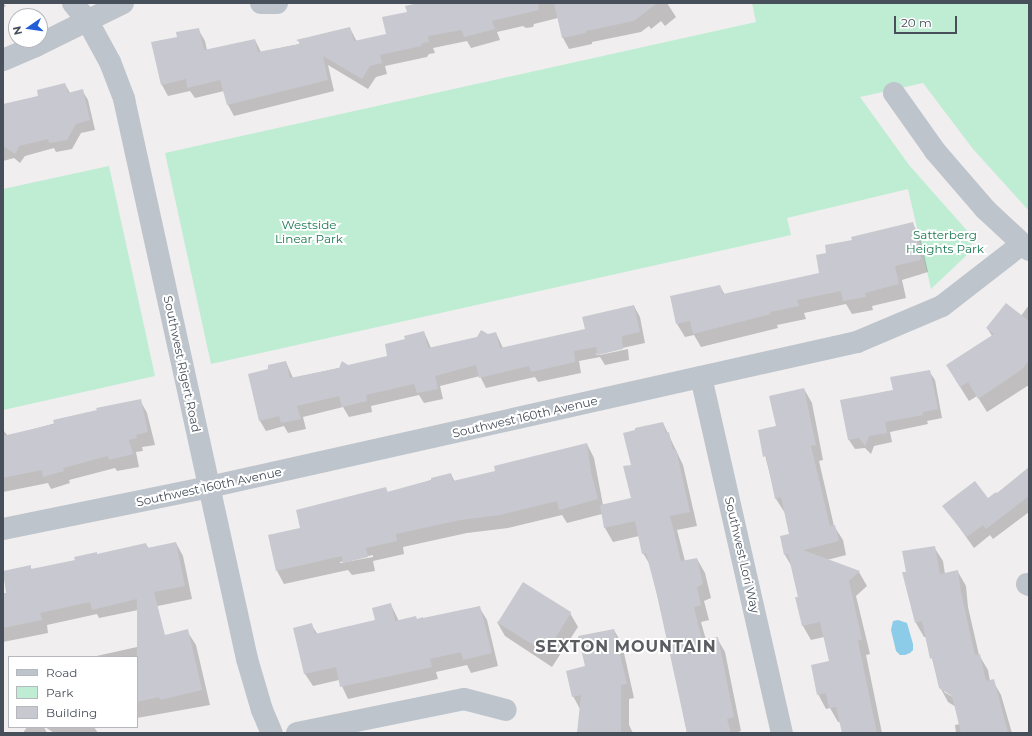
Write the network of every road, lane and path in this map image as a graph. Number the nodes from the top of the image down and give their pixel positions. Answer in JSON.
{"nodes":[{"id":1,"x":73,"y":3,"type":"edge"},
{"id":2,"x":122,"y":3,"type":"edge"},
{"id":3,"x":261,"y":3,"type":"edge"},
{"id":4,"x":277,"y":3,"type":"edge"},
{"id":5,"x":87,"y":20,"type":"junction"},
{"id":6,"x":3,"y":60,"type":"edge"},
{"id":7,"x":894,"y":93,"type":"dead end"},
{"id":8,"x":1025,"y":247,"type":"edge"},
{"id":9,"x":701,"y":377,"type":"junction"},
{"id":10,"x":209,"y":487,"type":"junction"},
{"id":11,"x":3,"y":529,"type":"edge"},
{"id":12,"x":506,"y":710,"type":"dead end"},
{"id":13,"x":272,"y":733,"type":"edge"},
{"id":14,"x":297,"y":733,"type":"edge"},
{"id":15,"x":782,"y":733,"type":"edge"}],
"edges":[{"from":1,"to":5,"type":"street","name":"Southwest Rigert Road"},
{"from":2,"to":5,"type":"street"},
{"from":3,"to":4,"type":"street"},
{"from":5,"to":6,"type":"street"},
{"from":5,"to":10,"type":"street","name":"Southwest Rigert Road"},
{"from":7,"to":8,"type":"street"},
{"from":8,"to":9,"type":"street","name":"Southwest 160th Avenue"},
{"from":9,"to":10,"type":"street","name":"Southwest 160th Avenue"},
{"from":9,"to":15,"type":"street","name":"Southwest Lori Way"},
{"from":10,"to":11,"type":"street","name":"Southwest 160th Avenue"},
{"from":10,"to":13,"type":"street","name":"Southwest Rigert Road"},
{"from":12,"to":14,"type":"street"}]}
